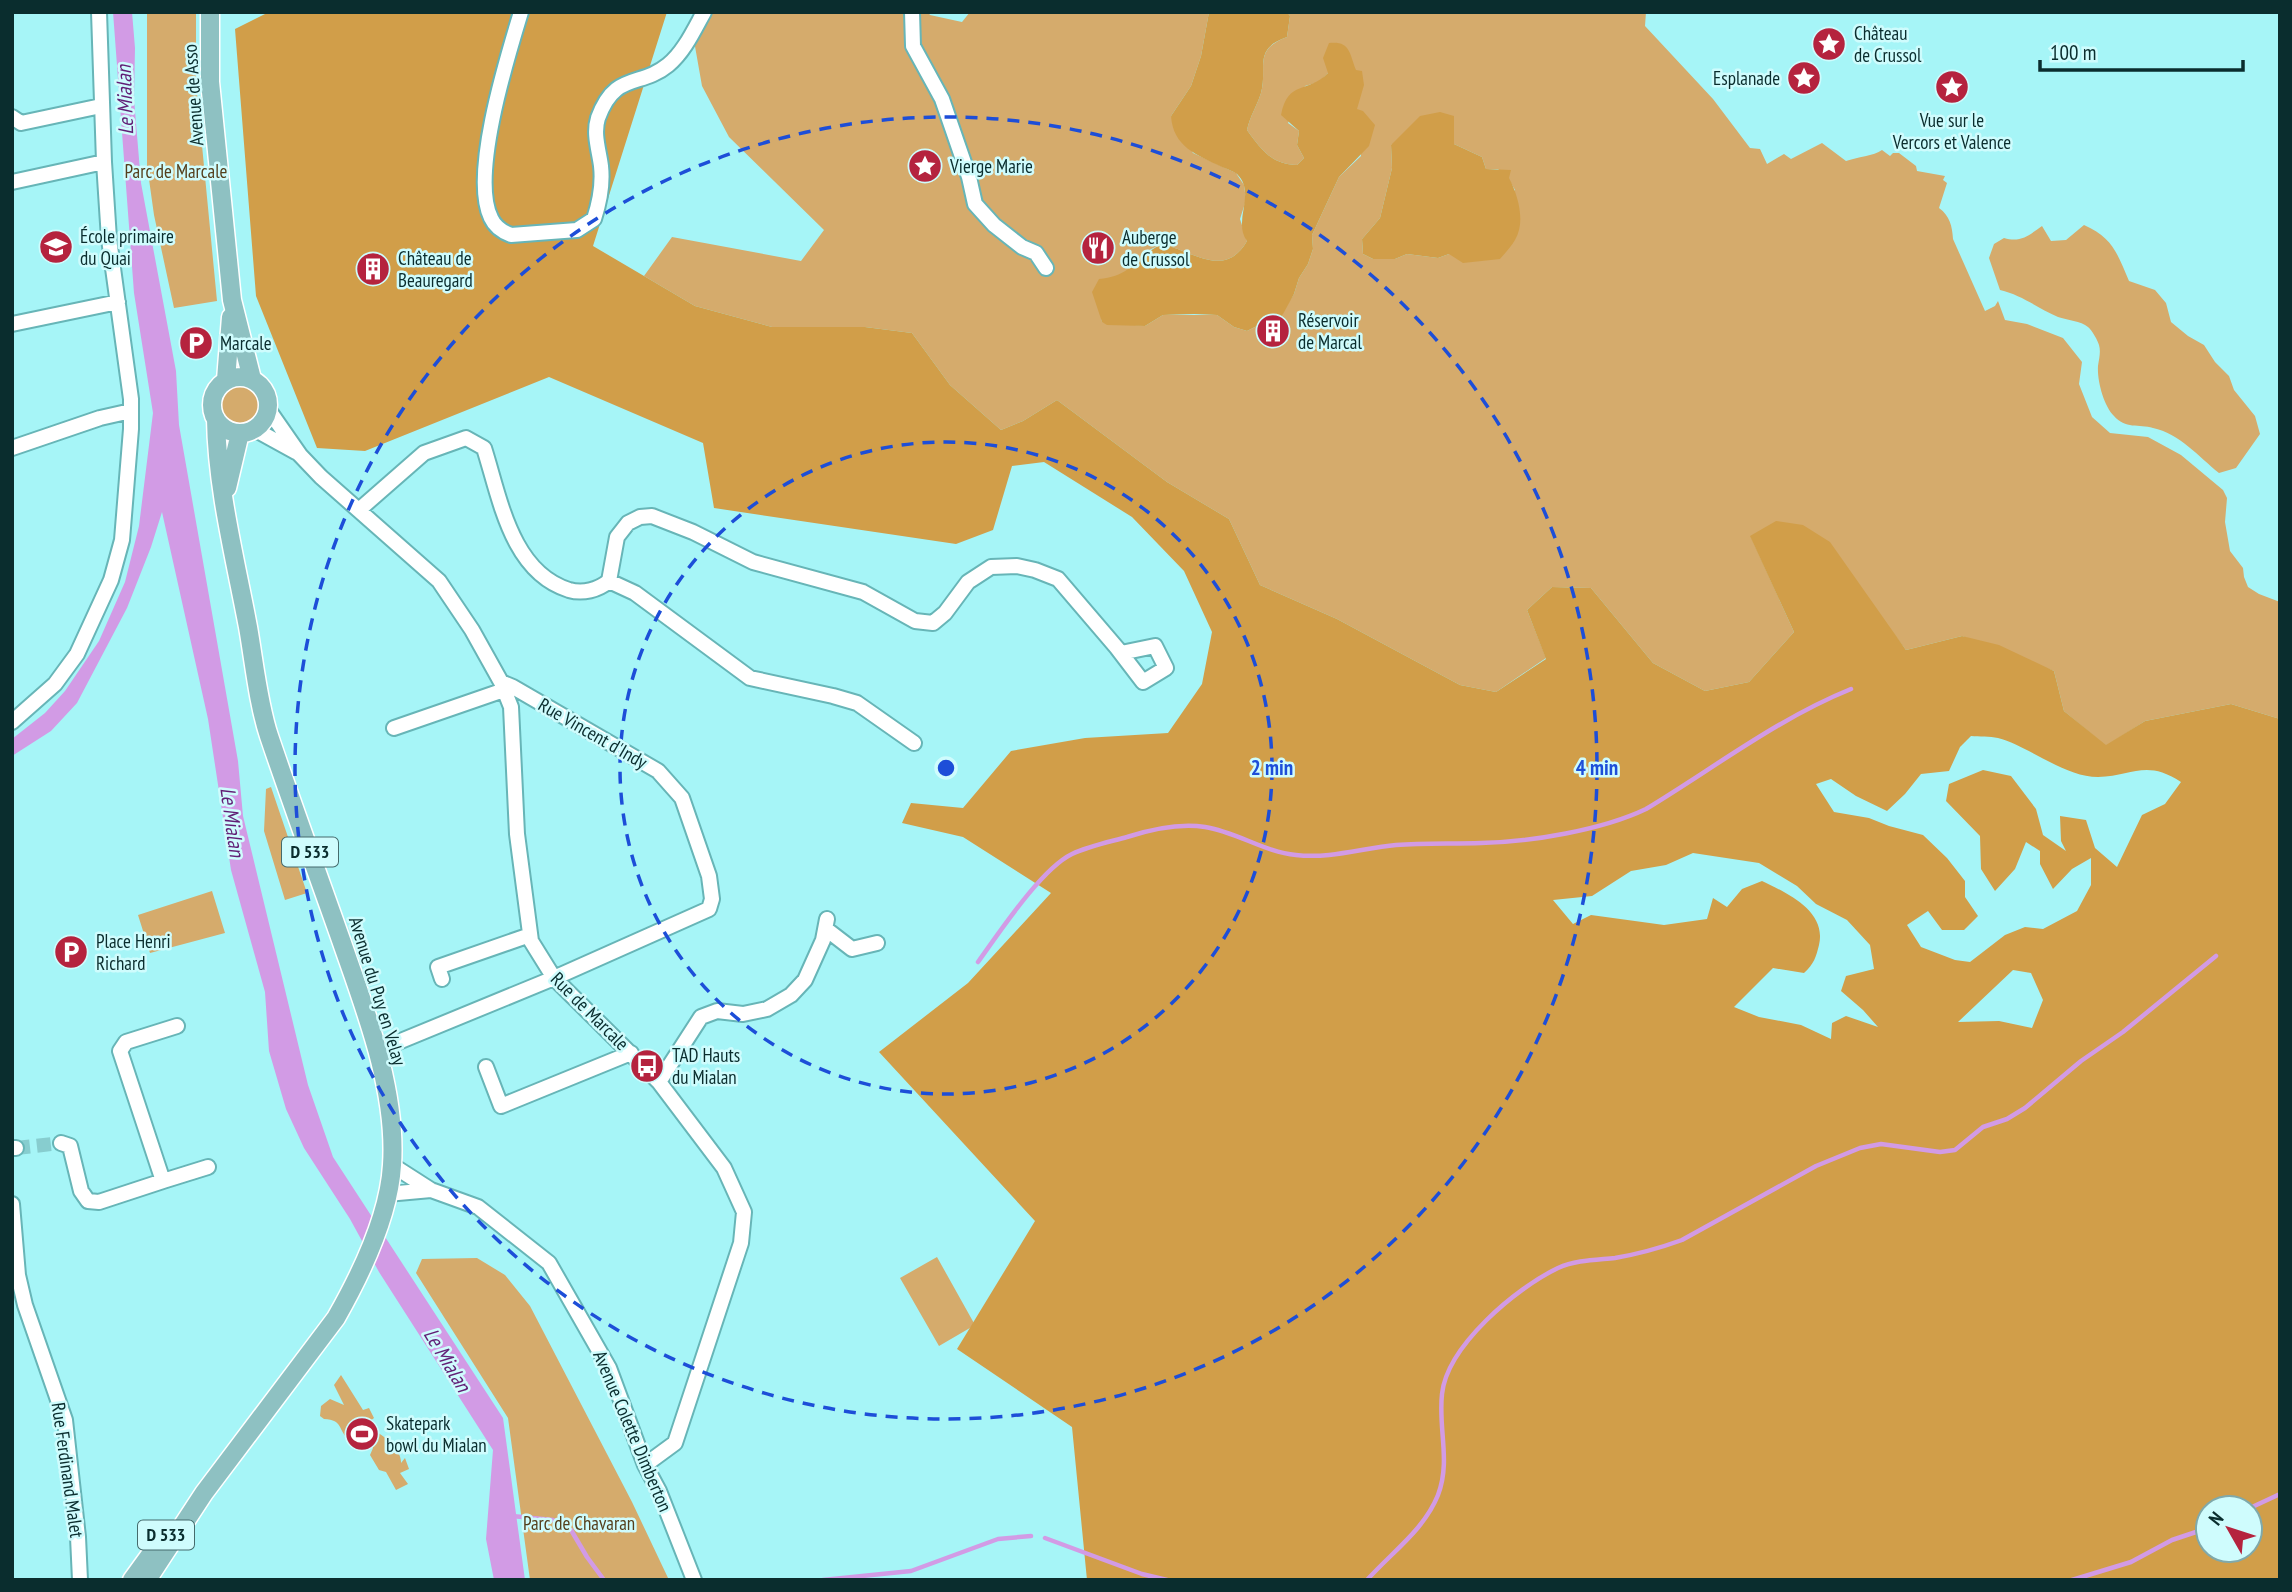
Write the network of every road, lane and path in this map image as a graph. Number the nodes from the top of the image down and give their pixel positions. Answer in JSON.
{"nodes":[{"id":1,"x":99,"y":12,"type":"edge"},
{"id":2,"x":210,"y":12,"type":"edge"},
{"id":3,"x":521,"y":12,"type":"edge"},
{"id":4,"x":704,"y":12,"type":"edge"},
{"id":5,"x":912,"y":12,"type":"edge"},
{"id":6,"x":102,"y":106,"type":"junction"},
{"id":7,"x":12,"y":117,"type":"edge"},
{"id":8,"x":104,"y":162,"type":"junction"},
{"id":9,"x":12,"y":182,"type":"edge"},
{"id":10,"x":1046,"y":268,"type":"dead end"},
{"id":11,"x":232,"y":300,"type":"junction"},
{"id":12,"x":118,"y":302,"type":"junction"},
{"id":13,"x":12,"y":324,"type":"edge"},
{"id":14,"x":252,"y":379,"type":"junction"},
{"id":15,"x":226,"y":380,"type":"junction"},
{"id":16,"x":268,"y":409,"type":"junction"},
{"id":17,"x":131,"y":411,"type":"junction"},
{"id":18,"x":216,"y":419,"type":"junction"},
{"id":19,"x":247,"y":431,"type":"junction"},
{"id":20,"x":12,"y":448,"type":"edge"},
{"id":21,"x":300,"y":455,"type":"junction"},
{"id":22,"x":225,"y":502,"type":"junction"},
{"id":23,"x":360,"y":509,"type":"junction"},
{"id":24,"x":609,"y":581,"type":"junction"},
{"id":25,"x":1121,"y":653,"type":"junction"},
{"id":26,"x":502,"y":686,"type":"junction"},
{"id":27,"x":12,"y":722,"type":"edge"},
{"id":28,"x":394,"y":728,"type":"dead end"},
{"id":29,"x":914,"y":743,"type":"dead end"},
{"id":30,"x":530,"y":935,"type":"junction"},
{"id":31,"x":877,"y":943,"type":"dead end"},
{"id":32,"x":554,"y":978,"type":"junction"},
{"id":33,"x":442,"y":979,"type":"dead end"},
{"id":34,"x":177,"y":1026,"type":"dead end"},
{"id":35,"x":391,"y":1045,"type":"dead end"},
{"id":36,"x":631,"y":1053,"type":"junction"},
{"id":37,"x":486,"y":1067,"type":"dead end"},
{"id":38,"x":659,"y":1082,"type":"junction"},
{"id":39,"x":61,"y":1143,"type":"dead end"},
{"id":40,"x":392,"y":1165,"type":"junction"},
{"id":41,"x":208,"y":1167,"type":"dead end"},
{"id":42,"x":163,"y":1181,"type":"junction"},
{"id":43,"x":431,"y":1190,"type":"junction"},
{"id":44,"x":387,"y":1198,"type":"junction"},
{"id":45,"x":12,"y":1203,"type":"edge"},
{"id":46,"x":645,"y":1465,"type":"junction"},
{"id":47,"x":204,"y":1493,"type":"junction"},
{"id":48,"x":79,"y":1579,"type":"edge"},
{"id":49,"x":132,"y":1580,"type":"edge"},
{"id":50,"x":147,"y":1580,"type":"edge"},
{"id":51,"x":694,"y":1580,"type":"edge"}],
"edges":[{"from":1,"to":6,"type":"street"},
{"from":2,"to":11,"type":"main road","name":"Avenue de Asso"},
{"from":3,"to":4,"type":"street"},
{"from":5,"to":10,"type":"street"},
{"from":6,"to":7,"type":"street"},
{"from":6,"to":8,"type":"street"},
{"from":8,"to":9,"type":"street"},
{"from":8,"to":12,"type":"street"},
{"from":11,"to":14,"type":"main road","name":"Avenue de Asso"},
{"from":11,"to":15,"type":"main road","name":"Avenue de Asso"},
{"from":12,"to":13,"type":"street"},
{"from":12,"to":17,"type":"street"},
{"from":14,"to":15,"type":"main road"},
{"from":14,"to":16,"type":"main road"},
{"from":15,"to":18,"type":"main road"},
{"from":16,"to":19,"type":"main road"},
{"from":16,"to":21,"type":"street","name":"Rue de Marcale"},
{"from":17,"to":20,"type":"street"},
{"from":17,"to":27,"type":"street"},
{"from":18,"to":19,"type":"main road"},
{"from":18,"to":22,"type":"main road","name":"Avenue du Puy en Velay","number":"D 533"},
{"from":19,"to":21,"type":"street","name":"Rue de Marcale"},
{"from":19,"to":22,"type":"main road","name":"Avenue du Puy en Velay","number":"D 533"},
{"from":21,"to":23,"type":"street","name":"Rue de Marcale"},
{"from":22,"to":40,"type":"main road","name":"Avenue du Puy en Velay","number":"D 533"},
{"from":23,"to":24,"type":"street"},
{"from":23,"to":26,"type":"street","name":"Rue de Marcale"},
{"from":24,"to":25,"type":"street"},
{"from":24,"to":29,"type":"street"},
{"from":25,"to":25,"type":"street"},
{"from":26,"to":28,"type":"street"},
{"from":26,"to":30,"type":"street","name":"Rue de Marcale"},
{"from":26,"to":32,"type":"street","name":"Rue Vincent d'Indy"},
{"from":30,"to":32,"type":"street","name":"Rue de Marcale"},
{"from":30,"to":33,"type":"street"},
{"from":31,"to":38,"type":"street"},
{"from":32,"to":35,"type":"street"},
{"from":32,"to":36,"type":"street","name":"Rue de Marcale"},
{"from":34,"to":42,"type":"street"},
{"from":36,"to":37,"type":"street"},
{"from":36,"to":38,"type":"street","name":"Rue de Marcale"},
{"from":38,"to":46,"type":"street","name":"Rue de Marcale"},
{"from":39,"to":42,"type":"street"},
{"from":40,"to":43,"type":"street","name":"Avenue Colette Dimberton"},
{"from":40,"to":44,"type":"main road","name":"Avenue du Puy en Velay","number":"D 533"},
{"from":41,"to":42,"type":"street"},
{"from":43,"to":44,"type":"street","name":"Avenue Colette Dimberton"},
{"from":43,"to":46,"type":"street","name":"Avenue Colette Dimberton"},
{"from":44,"to":47,"type":"main road","name":"Avenue du Puy en Velay","number":"D 533"},
{"from":45,"to":48,"type":"street","name":"Rue Ferdinand Malet"},
{"from":46,"to":51,"type":"street","name":"Avenue Colette Dimberton"},
{"from":47,"to":49,"type":"main road","name":"Avenue du Puy en Velay","number":"D 533"},
{"from":47,"to":50,"type":"main road","name":"Avenue du Puy en Velay","number":"D 533"}]}
